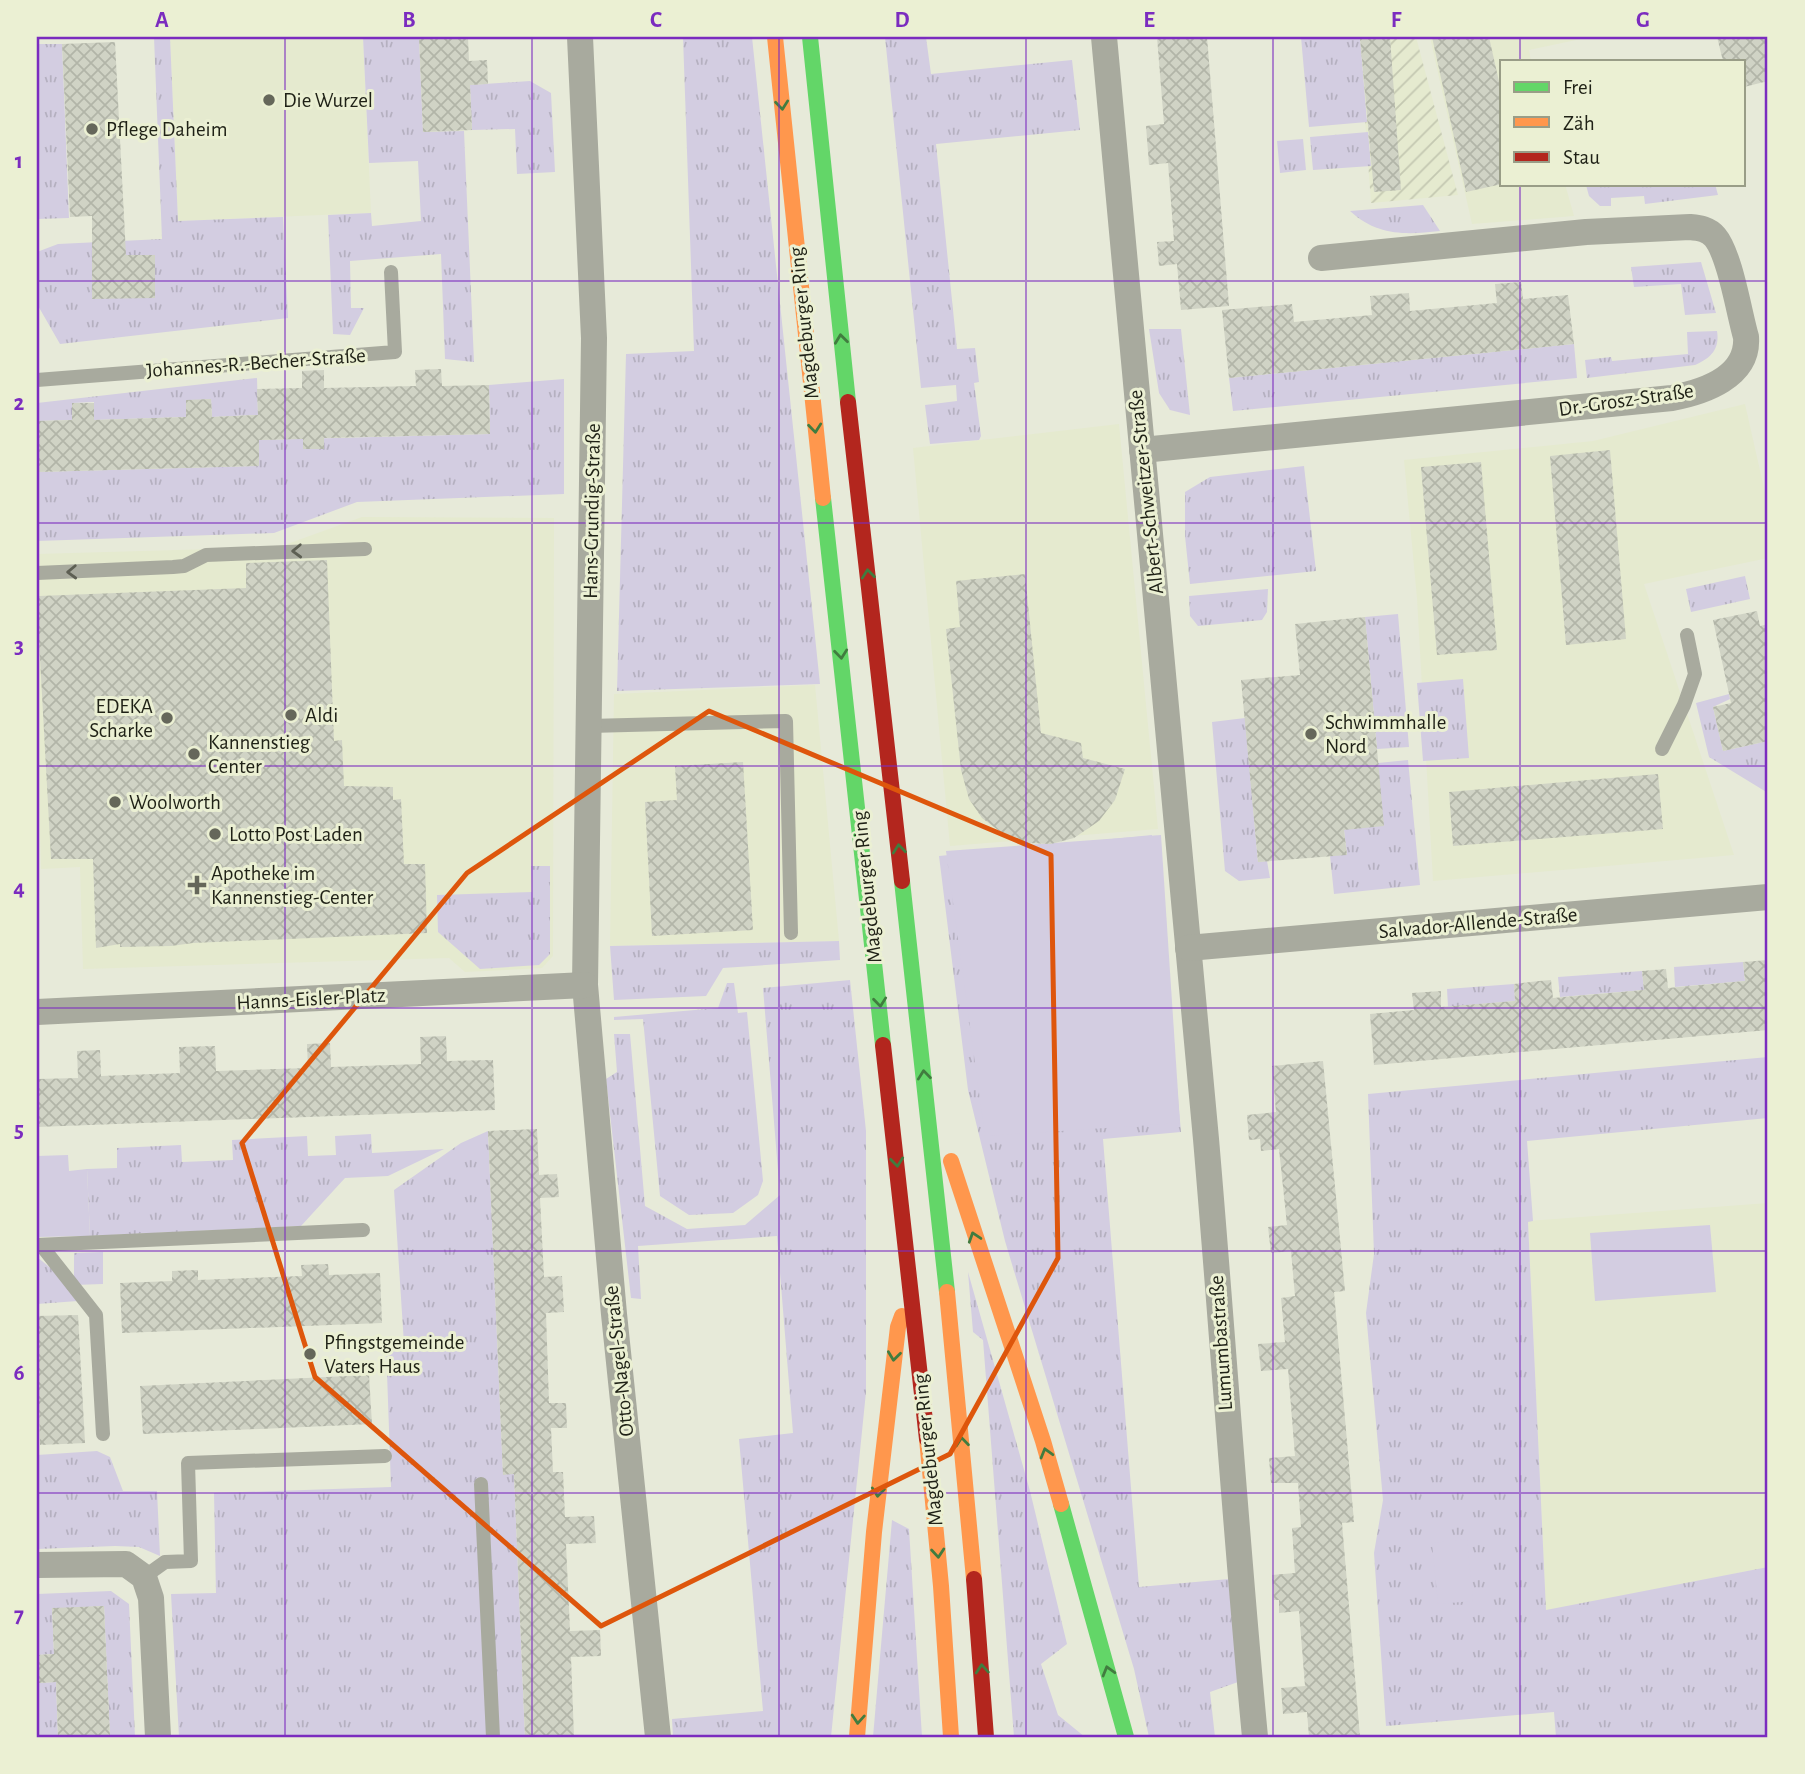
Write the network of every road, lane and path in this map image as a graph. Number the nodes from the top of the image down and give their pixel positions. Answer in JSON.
{"nodes":[{"id":1,"x":580,"y":37,"type":"edge"},
{"id":2,"x":775,"y":37,"type":"edge"},
{"id":3,"x":810,"y":37,"type":"edge"},
{"id":4,"x":1104,"y":37,"type":"edge"},
{"id":5,"x":1321,"y":258,"type":"dead end"},
{"id":6,"x":391,"y":272,"type":"dead end"},
{"id":7,"x":37,"y":380,"type":"edge"},
{"id":8,"x":1142,"y":450,"type":"junction"},
{"id":9,"x":365,"y":549,"type":"dead end"},
{"id":10,"x":37,"y":573,"type":"edge"},
{"id":11,"x":1687,"y":635,"type":"dead end"},
{"id":12,"x":589,"y":726,"type":"junction"},
{"id":13,"x":1662,"y":749,"type":"dead end"},
{"id":14,"x":1768,"y":897,"type":"edge"},
{"id":15,"x":791,"y":933,"type":"dead end"},
{"id":16,"x":1188,"y":948,"type":"junction"},
{"id":17,"x":585,"y":985,"type":"junction"},
{"id":18,"x":37,"y":1012,"type":"edge"},
{"id":19,"x":932,"y":1143,"type":"junction"},
{"id":20,"x":363,"y":1230,"type":"dead end"},
{"id":21,"x":39,"y":1245,"type":"edge"},
{"id":22,"x":911,"y":1290,"type":"junction"},
{"id":23,"x":103,"y":1434,"type":"dead end"},
{"id":24,"x":385,"y":1456,"type":"dead end"},
{"id":25,"x":481,"y":1484,"type":"dead end"},
{"id":26,"x":37,"y":1565,"type":"edge"},
{"id":27,"x":144,"y":1577,"type":"junction"},
{"id":28,"x":158,"y":1737,"type":"edge"},
{"id":29,"x":492,"y":1737,"type":"edge"},
{"id":30,"x":658,"y":1737,"type":"edge"},
{"id":31,"x":857,"y":1737,"type":"edge"},
{"id":32,"x":951,"y":1737,"type":"edge"},
{"id":33,"x":986,"y":1737,"type":"edge"},
{"id":34,"x":1126,"y":1737,"type":"edge"},
{"id":35,"x":1255,"y":1737,"type":"edge"}],
"edges":[{"from":1,"to":12,"type":"street","name":"Hans-Grundig-Straße"},
{"from":2,"to":22,"type":"highway","name":"Magdeburger Ring","one_way":true},
{"from":19,"to":3,"type":"highway","name":"Magdeburger Ring","one_way":true},
{"from":4,"to":8,"type":"street","name":"Albert-Schweitzer-Straße"},
{"from":5,"to":8,"type":"street","name":"Dr.-Grosz-Straße"},
{"from":6,"to":7,"type":"lane","name":"Johannes-R.-Becher-Straße"},
{"from":8,"to":16,"type":"street","name":"Albert-Schweitzer-Straße"},
{"from":9,"to":10,"type":"lane","one_way":true},
{"from":11,"to":13,"type":"lane"},
{"from":12,"to":15,"type":"lane"},
{"from":12,"to":17,"type":"street","name":"Hans-Grundig-Straße"},
{"from":14,"to":16,"type":"street","name":"Salvador-Allende-Straße"},
{"from":16,"to":35,"type":"street","name":"Lumumbastraße"},
{"from":17,"to":18,"type":"street","name":"Hanns-Eisler-Platz"},
{"from":17,"to":30,"type":"street","name":"Otto-Nagel-Straße"},
{"from":33,"to":19,"type":"highway","name":"Magdeburger Ring","one_way":true},
{"from":34,"to":19,"type":"highway","one_way":true},
{"from":20,"to":21,"type":"lane"},
{"from":21,"to":23,"type":"lane"},
{"from":22,"to":31,"type":"highway","one_way":true},
{"from":22,"to":32,"type":"highway","name":"Magdeburger Ring","one_way":true},
{"from":24,"to":27,"type":"lane"},
{"from":25,"to":29,"type":"lane"},
{"from":26,"to":27,"type":"street"},
{"from":27,"to":28,"type":"street"}]}
